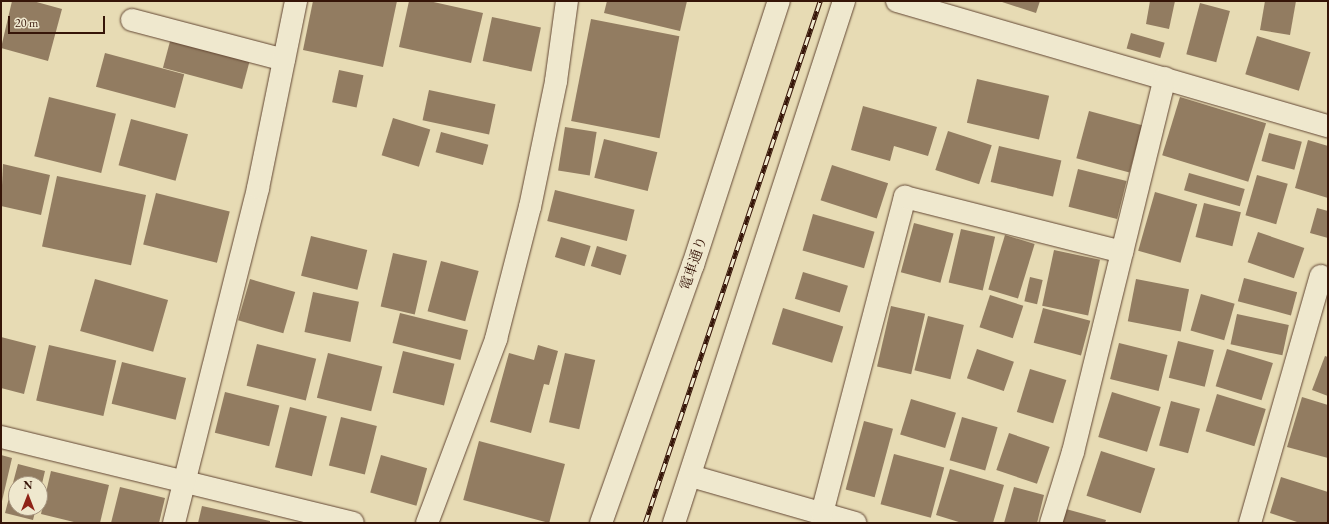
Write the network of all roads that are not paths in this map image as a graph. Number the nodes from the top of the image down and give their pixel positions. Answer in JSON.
{"nodes":[{"id":1,"x":296,"y":1,"type":"edge"},
{"id":2,"x":567,"y":1,"type":"edge"},
{"id":3,"x":778,"y":1,"type":"edge"},
{"id":4,"x":844,"y":1,"type":"edge"},
{"id":5,"x":897,"y":1,"type":"edge"},
{"id":6,"x":132,"y":20,"type":"dead end"},
{"id":7,"x":284,"y":60,"type":"junction"},
{"id":8,"x":1166,"y":78,"type":"junction"},
{"id":9,"x":1328,"y":126,"type":"edge"},
{"id":10,"x":1122,"y":252,"type":"junction"},
{"id":11,"x":1321,"y":276,"type":"dead end"},
{"id":12,"x":1,"y":437,"type":"edge"},
{"id":13,"x":691,"y":476,"type":"junction"},
{"id":14,"x":184,"y":480,"type":"junction"},
{"id":15,"x":822,"y":513,"type":"junction"},
{"id":16,"x":174,"y":523,"type":"edge"},
{"id":17,"x":353,"y":523,"type":"edge"},
{"id":18,"x":427,"y":523,"type":"edge"},
{"id":19,"x":601,"y":523,"type":"edge"},
{"id":20,"x":674,"y":523,"type":"edge"},
{"id":21,"x":855,"y":523,"type":"edge"},
{"id":22,"x":1051,"y":523,"type":"edge"},
{"id":23,"x":1250,"y":523,"type":"edge"}],
"edges":[{"from":1,"to":7,"type":"street"},
{"from":2,"to":18,"type":"street"},
{"from":3,"to":19,"type":"street","name":"電車通り"},
{"from":4,"to":13,"type":"street"},
{"from":5,"to":8,"type":"street"},
{"from":6,"to":7,"type":"street"},
{"from":7,"to":14,"type":"street"},
{"from":8,"to":9,"type":"street"},
{"from":8,"to":10,"type":"street"},
{"from":10,"to":15,"type":"street"},
{"from":10,"to":22,"type":"street"},
{"from":11,"to":23,"type":"street"},
{"from":12,"to":14,"type":"street"},
{"from":13,"to":15,"type":"street"},
{"from":13,"to":20,"type":"street"},
{"from":14,"to":16,"type":"street"},
{"from":14,"to":17,"type":"street"},
{"from":15,"to":21,"type":"street"}]}
